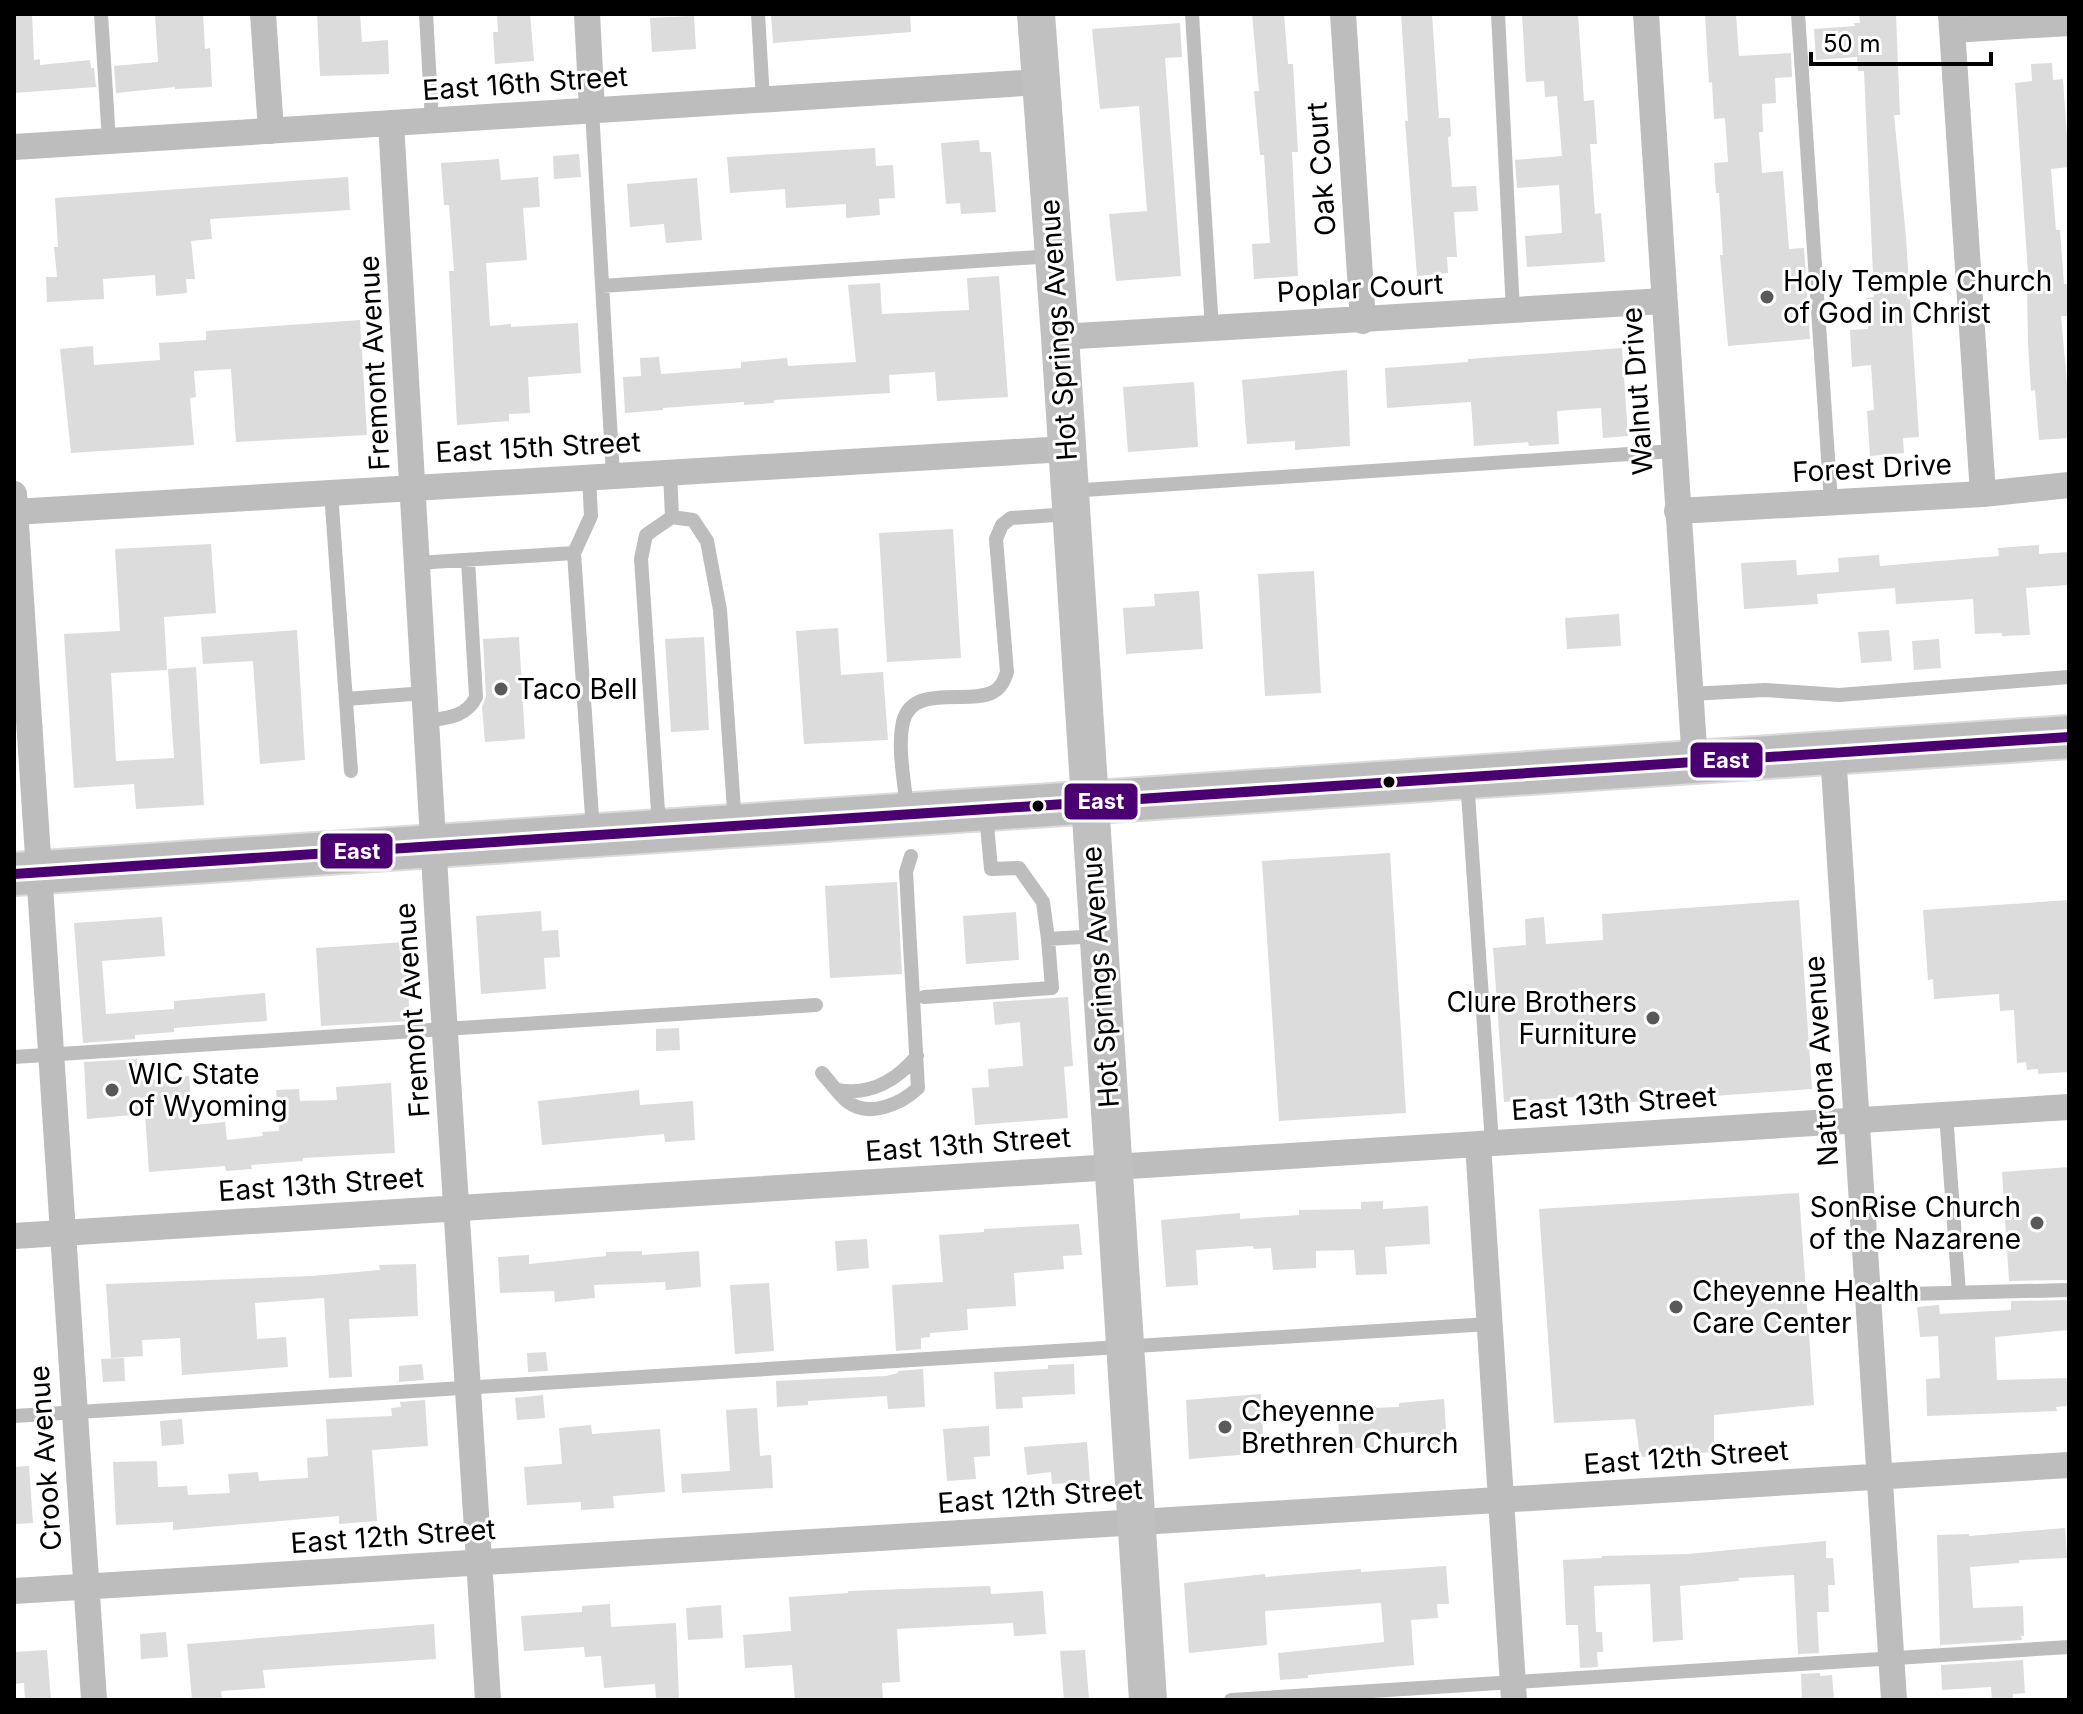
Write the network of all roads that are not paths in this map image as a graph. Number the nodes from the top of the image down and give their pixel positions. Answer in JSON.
{"nodes":[{"id":1,"x":101,"y":14,"type":"edge"},
{"id":2,"x":263,"y":14,"type":"edge"},
{"id":3,"x":426,"y":14,"type":"edge"},
{"id":4,"x":587,"y":14,"type":"edge"},
{"id":5,"x":758,"y":14,"type":"edge"},
{"id":6,"x":1036,"y":14,"type":"edge"},
{"id":7,"x":1192,"y":14,"type":"edge"},
{"id":8,"x":1343,"y":14,"type":"edge"},
{"id":9,"x":1498,"y":14,"type":"edge"},
{"id":10,"x":1646,"y":14,"type":"edge"},
{"id":11,"x":1798,"y":14,"type":"edge"},
{"id":12,"x":1951,"y":22,"type":"edge"},
{"id":13,"x":2069,"y":23,"type":"edge"},
{"id":14,"x":1040,"y":82,"type":"junction"},
{"id":15,"x":763,"y":100,"type":"junction"},
{"id":16,"x":592,"y":110,"type":"junction"},
{"id":17,"x":432,"y":121,"type":"junction"},
{"id":18,"x":391,"y":123,"type":"junction"},
{"id":19,"x":271,"y":131,"type":"junction"},
{"id":20,"x":109,"y":141,"type":"junction"},
{"id":21,"x":14,"y":147,"type":"edge"},
{"id":22,"x":1054,"y":256,"type":"junction"},
{"id":23,"x":602,"y":286,"type":"junction"},
{"id":24,"x":1664,"y":301,"type":"junction"},
{"id":25,"x":1513,"y":311,"type":"junction"},
{"id":26,"x":1363,"y":321,"type":"junction"},
{"id":27,"x":1212,"y":329,"type":"junction"},
{"id":28,"x":1060,"y":337,"type":"junction"},
{"id":29,"x":1066,"y":449,"type":"junction"},
{"id":30,"x":1674,"y":451,"type":"junction"},
{"id":31,"x":670,"y":472,"type":"junction"},
{"id":32,"x":601,"y":476,"type":"junction"},
{"id":33,"x":2069,"y":485,"type":"edge"},
{"id":34,"x":413,"y":487,"type":"junction"},
{"id":35,"x":331,"y":492,"type":"junction"},
{"id":36,"x":14,"y":494,"type":"edge"},
{"id":37,"x":1983,"y":494,"type":"junction"},
{"id":38,"x":1070,"y":502,"type":"junction"},
{"id":39,"x":1831,"y":502,"type":"junction"},
{"id":40,"x":1677,"y":511,"type":"junction"},
{"id":41,"x":14,"y":512,"type":"edge"},
{"id":42,"x":672,"y":517,"type":"junction"},
{"id":43,"x":574,"y":553,"type":"junction"},
{"id":44,"x":468,"y":560,"type":"junction"},
{"id":45,"x":417,"y":563,"type":"junction"},
{"id":46,"x":17,"y":588,"type":"edge"},
{"id":47,"x":2069,"y":677,"type":"edge"},
{"id":48,"x":425,"y":693,"type":"junction"},
{"id":49,"x":1690,"y":694,"type":"junction"},
{"id":50,"x":346,"y":699,"type":"junction"},
{"id":51,"x":426,"y":721,"type":"junction"},
{"id":52,"x":2069,"y":737,"type":"edge"},
{"id":53,"x":1833,"y":753,"type":"junction"},
{"id":54,"x":1695,"y":763,"type":"junction"},
{"id":55,"x":351,"y":771,"type":"dead end"},
{"id":56,"x":1467,"y":778,"type":"junction"},
{"id":57,"x":1089,"y":803,"type":"junction"},
{"id":58,"x":986,"y":809,"type":"junction"},
{"id":59,"x":907,"y":815,"type":"junction"},
{"id":60,"x":735,"y":826,"type":"junction"},
{"id":61,"x":660,"y":831,"type":"junction"},
{"id":62,"x":593,"y":835,"type":"junction"},
{"id":63,"x":433,"y":846,"type":"junction"},
{"id":64,"x":911,"y":856,"type":"dead end"},
{"id":65,"x":26,"y":873,"type":"edge"},
{"id":66,"x":1098,"y":936,"type":"junction"},
{"id":67,"x":1048,"y":939,"type":"junction"},
{"id":68,"x":924,"y":997,"type":"dead end"},
{"id":69,"x":816,"y":1005,"type":"dead end"},
{"id":70,"x":445,"y":1029,"type":"junction"},
{"id":71,"x":51,"y":1055,"type":"junction"},
{"id":72,"x":917,"y":1056,"type":"junction"},
{"id":73,"x":14,"y":1057,"type":"edge"},
{"id":74,"x":822,"y":1073,"type":"dead end"},
{"id":75,"x":837,"y":1090,"type":"junction"},
{"id":76,"x":2069,"y":1107,"type":"edge"},
{"id":77,"x":1946,"y":1114,"type":"junction"},
{"id":78,"x":1857,"y":1120,"type":"junction"},
{"id":79,"x":1485,"y":1143,"type":"junction"},
{"id":80,"x":1113,"y":1167,"type":"junction"},
{"id":81,"x":457,"y":1208,"type":"junction"},
{"id":82,"x":62,"y":1233,"type":"junction"},
{"id":83,"x":14,"y":1236,"type":"edge"},
{"id":84,"x":2069,"y":1290,"type":"edge"},
{"id":85,"x":1959,"y":1293,"type":"junction"},
{"id":86,"x":1868,"y":1295,"type":"junction"},
{"id":87,"x":1489,"y":1324,"type":"junction"},
{"id":88,"x":1124,"y":1346,"type":"junction"},
{"id":89,"x":468,"y":1387,"type":"junction"},
{"id":90,"x":74,"y":1412,"type":"junction"},
{"id":91,"x":14,"y":1416,"type":"edge"},
{"id":92,"x":2069,"y":1465,"type":"edge"},
{"id":93,"x":1880,"y":1477,"type":"junction"},
{"id":94,"x":1501,"y":1500,"type":"junction"},
{"id":95,"x":1136,"y":1522,"type":"junction"},
{"id":96,"x":479,"y":1563,"type":"junction"},
{"id":97,"x":86,"y":1587,"type":"junction"},
{"id":98,"x":14,"y":1591,"type":"edge"},
{"id":99,"x":2069,"y":1647,"type":"edge"},
{"id":100,"x":1892,"y":1658,"type":"junction"},
{"id":101,"x":1513,"y":1691,"type":"edge"},
{"id":102,"x":94,"y":1700,"type":"edge"},
{"id":103,"x":488,"y":1700,"type":"edge"},
{"id":104,"x":1148,"y":1700,"type":"edge"},
{"id":105,"x":1231,"y":1700,"type":"edge"},
{"id":106,"x":1894,"y":1700,"type":"edge"}],
"edges":[{"from":1,"to":20,"type":"lane"},
{"from":2,"to":19,"type":"street"},
{"from":3,"to":17,"type":"lane"},
{"from":4,"to":16,"type":"street"},
{"from":5,"to":15,"type":"lane"},
{"from":6,"to":14,"type":"street","name":"Hot Springs Avenue"},
{"from":7,"to":27,"type":"lane"},
{"from":8,"to":26,"type":"street","name":"Oak Court"},
{"from":9,"to":25,"type":"lane"},
{"from":10,"to":24,"type":"street","name":"Walnut Drive"},
{"from":11,"to":39,"type":"lane"},
{"from":12,"to":13,"type":"street"},
{"from":12,"to":37,"type":"street"},
{"from":14,"to":15,"type":"street","name":"East 16th Street"},
{"from":14,"to":22,"type":"street","name":"Hot Springs Avenue"},
{"from":15,"to":16,"type":"street","name":"East 16th Street"},
{"from":16,"to":17,"type":"street","name":"East 16th Street"},
{"from":16,"to":23,"type":"lane"},
{"from":17,"to":18,"type":"street","name":"East 16th Street"},
{"from":18,"to":19,"type":"street","name":"East 16th Street"},
{"from":18,"to":34,"type":"street","name":"Fremont Avenue"},
{"from":19,"to":20,"type":"street","name":"East 16th Street"},
{"from":20,"to":21,"type":"street","name":"East 16th Street"},
{"from":22,"to":23,"type":"lane"},
{"from":22,"to":28,"type":"street","name":"Hot Springs Avenue"},
{"from":23,"to":32,"type":"lane"},
{"from":24,"to":25,"type":"street","name":"Poplar Court"},
{"from":24,"to":30,"type":"street","name":"Walnut Drive"},
{"from":25,"to":26,"type":"street","name":"Poplar Court"},
{"from":26,"to":27,"type":"street","name":"Poplar Court"},
{"from":27,"to":28,"type":"street","name":"Poplar Court"},
{"from":28,"to":29,"type":"street","name":"Hot Springs Avenue"},
{"from":29,"to":31,"type":"street","name":"East 15th Street"},
{"from":29,"to":38,"type":"street","name":"Hot Springs Avenue"},
{"from":30,"to":38,"type":"lane"},
{"from":30,"to":40,"type":"street","name":"Walnut Drive"},
{"from":31,"to":32,"type":"street","name":"East 15th Street"},
{"from":31,"to":42,"type":"lane"},
{"from":32,"to":34,"type":"street","name":"East 15th Street"},
{"from":32,"to":43,"type":"lane"},
{"from":33,"to":37,"type":"street","name":"Forest Drive"},
{"from":34,"to":35,"type":"street","name":"East 15th Street"},
{"from":34,"to":45,"type":"street","name":"Fremont Avenue"},
{"from":35,"to":41,"type":"street","name":"East 15th Street"},
{"from":35,"to":50,"type":"lane"},
{"from":36,"to":41,"type":"street","name":"Crook Avenue"},
{"from":37,"to":39,"type":"street","name":"Forest Drive"},
{"from":38,"to":57,"type":"street","name":"Hot Springs Avenue"},
{"from":38,"to":59,"type":"lane"},
{"from":39,"to":40,"type":"street","name":"Forest Drive"},
{"from":40,"to":49,"type":"street","name":"Walnut Drive"},
{"from":41,"to":46,"type":"street","name":"Crook Avenue"},
{"from":42,"to":60,"type":"lane"},
{"from":42,"to":61,"type":"lane"},
{"from":43,"to":44,"type":"lane"},
{"from":43,"to":62,"type":"lane"},
{"from":44,"to":45,"type":"lane"},
{"from":44,"to":51,"type":"lane"},
{"from":45,"to":48,"type":"street","name":"Fremont Avenue"},
{"from":46,"to":65,"type":"street","name":"Crook Avenue"},
{"from":47,"to":49,"type":"lane"},
{"from":48,"to":50,"type":"lane"},
{"from":48,"to":51,"type":"street","name":"Fremont Avenue"},
{"from":49,"to":54,"type":"street","name":"Walnut Drive"},
{"from":50,"to":55,"type":"lane"},
{"from":51,"to":63,"type":"street","name":"Fremont Avenue"},
{"from":52,"to":53,"type":"main road"},
{"from":53,"to":54,"type":"main road"},
{"from":53,"to":78,"type":"street","name":"Natrona Avenue"},
{"from":54,"to":56,"type":"main road"},
{"from":56,"to":57,"type":"main road"},
{"from":56,"to":79,"type":"lane"},
{"from":57,"to":58,"type":"main road"},
{"from":57,"to":66,"type":"street","name":"Hot Springs Avenue"},
{"from":58,"to":59,"type":"main road"},
{"from":58,"to":67,"type":"lane"},
{"from":59,"to":60,"type":"main road"},
{"from":60,"to":61,"type":"main road"},
{"from":61,"to":62,"type":"main road"},
{"from":62,"to":63,"type":"main road"},
{"from":63,"to":65,"type":"main road"},
{"from":63,"to":70,"type":"street","name":"Fremont Avenue"},
{"from":64,"to":72,"type":"lane"},
{"from":65,"to":71,"type":"street","name":"Crook Avenue"},
{"from":66,"to":67,"type":"lane"},
{"from":66,"to":80,"type":"street","name":"Hot Springs Avenue"},
{"from":67,"to":68,"type":"lane"},
{"from":69,"to":70,"type":"lane"},
{"from":70,"to":71,"type":"lane"},
{"from":70,"to":81,"type":"street","name":"Fremont Avenue"},
{"from":71,"to":73,"type":"lane"},
{"from":71,"to":82,"type":"street","name":"Crook Avenue"},
{"from":72,"to":75,"type":"lane"},
{"from":72,"to":75,"type":"lane"},
{"from":74,"to":75,"type":"lane"},
{"from":76,"to":77,"type":"street","name":"East 13th Street"},
{"from":77,"to":78,"type":"street","name":"East 13th Street"},
{"from":77,"to":85,"type":"lane"},
{"from":78,"to":79,"type":"street","name":"East 13th Street"},
{"from":78,"to":86,"type":"street","name":"Natrona Avenue"},
{"from":79,"to":80,"type":"street","name":"East 13th Street"},
{"from":79,"to":87,"type":"street"},
{"from":80,"to":81,"type":"street","name":"East 13th Street"},
{"from":80,"to":88,"type":"street","name":"Hot Springs Avenue"},
{"from":81,"to":82,"type":"street","name":"East 13th Street"},
{"from":81,"to":89,"type":"street","name":"Fremont Avenue"},
{"from":82,"to":83,"type":"street","name":"East 13th Street"},
{"from":82,"to":90,"type":"street","name":"Crook Avenue"},
{"from":84,"to":85,"type":"lane"},
{"from":85,"to":86,"type":"lane"},
{"from":86,"to":93,"type":"street","name":"Natrona Avenue"},
{"from":87,"to":88,"type":"lane"},
{"from":87,"to":94,"type":"street"},
{"from":88,"to":89,"type":"lane"},
{"from":88,"to":95,"type":"street","name":"Hot Springs Avenue"},
{"from":89,"to":90,"type":"lane"},
{"from":89,"to":96,"type":"street","name":"Fremont Avenue"},
{"from":90,"to":91,"type":"lane"},
{"from":90,"to":97,"type":"street","name":"Crook Avenue"},
{"from":92,"to":93,"type":"street","name":"East 12th Street"},
{"from":93,"to":94,"type":"street","name":"East 12th Street"},
{"from":93,"to":100,"type":"street","name":"Natrona Avenue"},
{"from":94,"to":95,"type":"street","name":"East 12th Street"},
{"from":94,"to":101,"type":"street"},
{"from":95,"to":96,"type":"street","name":"East 12th Street"},
{"from":95,"to":104,"type":"street","name":"Hot Springs Avenue"},
{"from":96,"to":97,"type":"street","name":"East 12th Street"},
{"from":96,"to":103,"type":"street","name":"Fremont Avenue"},
{"from":97,"to":98,"type":"street","name":"East 12th Street"},
{"from":97,"to":102,"type":"street","name":"Crook Avenue"},
{"from":99,"to":100,"type":"lane"},
{"from":100,"to":101,"type":"lane"},
{"from":100,"to":106,"type":"street","name":"Natrona Avenue"},
{"from":101,"to":105,"type":"lane"}]}
